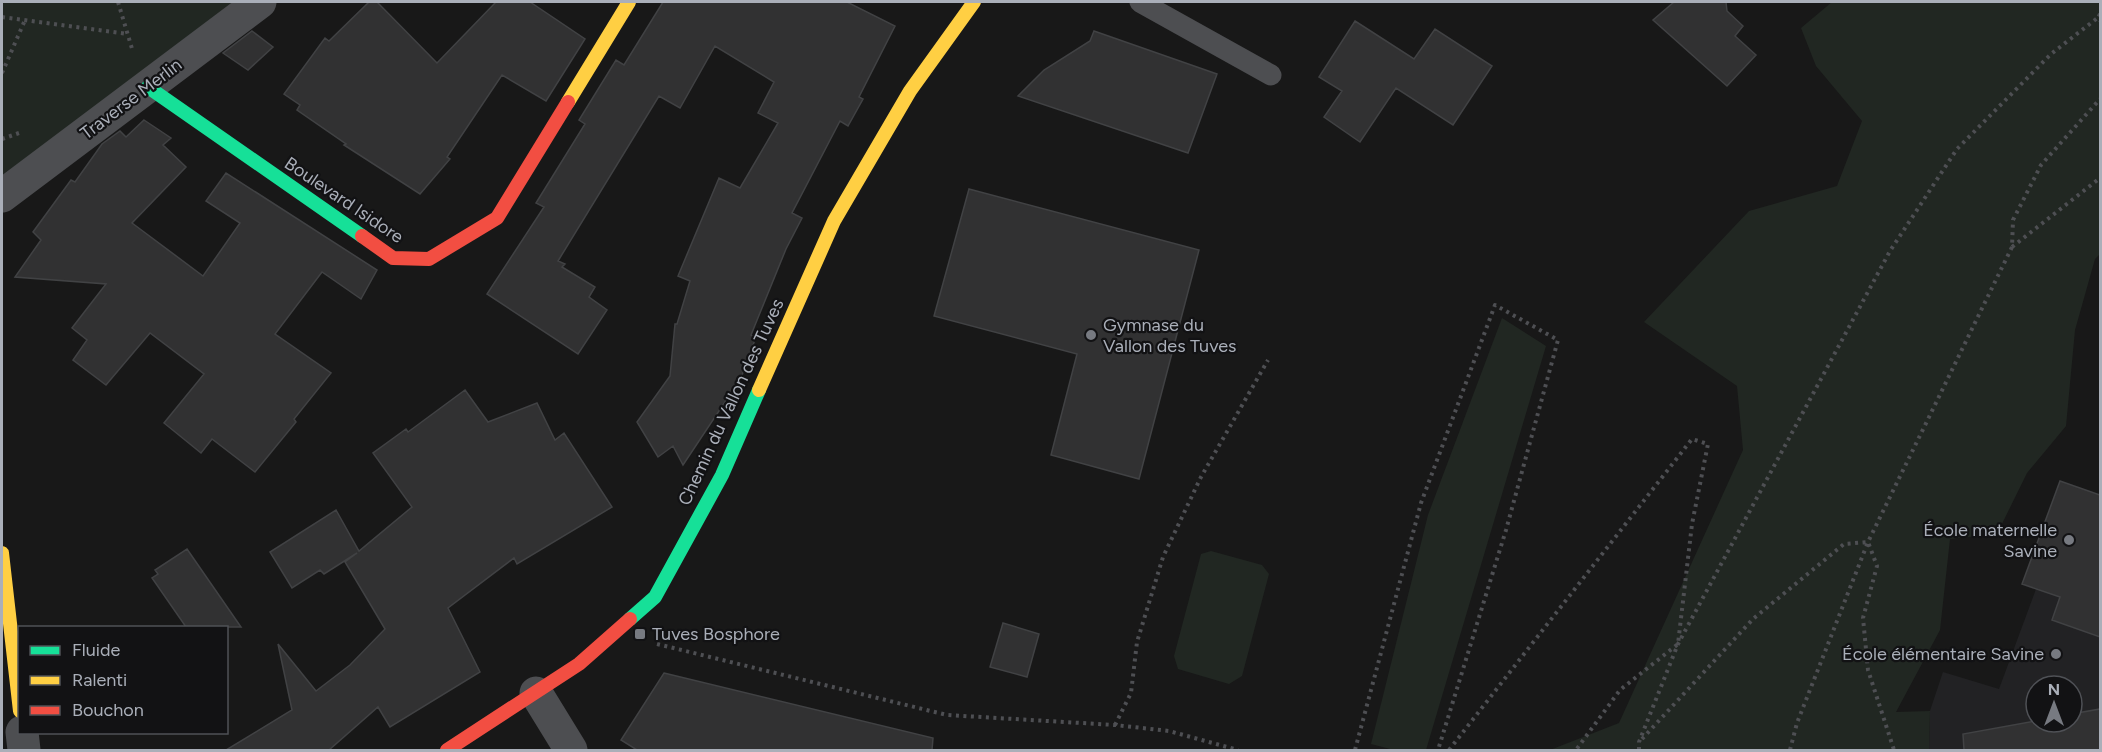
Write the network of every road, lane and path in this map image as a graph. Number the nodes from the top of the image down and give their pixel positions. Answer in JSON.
{"nodes":[{"id":1,"x":118,"y":2,"type":"edge"},
{"id":2,"x":260,"y":2,"type":"edge"},
{"id":3,"x":629,"y":2,"type":"edge"},
{"id":4,"x":974,"y":2,"type":"edge"},
{"id":5,"x":1140,"y":2,"type":"edge"},
{"id":6,"x":2,"y":17,"type":"edge"},
{"id":7,"x":2100,"y":17,"type":"edge"},
{"id":8,"x":25,"y":20,"type":"junction"},
{"id":9,"x":2,"y":73,"type":"edge"},
{"id":10,"x":1271,"y":75,"type":"dead end"},
{"id":11,"x":148,"y":87,"type":"junction"},
{"id":12,"x":2100,"y":99,"type":"edge"},
{"id":13,"x":2,"y":139,"type":"edge"},
{"id":14,"x":7,"y":139,"type":"dead end"},
{"id":15,"x":2100,"y":178,"type":"edge"},
{"id":16,"x":2,"y":196,"type":"edge"},
{"id":17,"x":2012,"y":247,"type":"junction"},
{"id":18,"x":1268,"y":360,"type":"dead end"},
{"id":19,"x":1868,"y":542,"type":"junction"},
{"id":20,"x":2,"y":553,"type":"edge"},
{"id":21,"x":650,"y":642,"type":"dead end"},
{"id":22,"x":1678,"y":644,"type":"junction"},
{"id":23,"x":18,"y":693,"type":"edge"},
{"id":24,"x":536,"y":693,"type":"junction"},
{"id":25,"x":1115,"y":725,"type":"junction"},
{"id":26,"x":22,"y":734,"type":"edge"},
{"id":27,"x":1639,"y":742,"type":"junction"},
{"id":28,"x":24,"y":750,"type":"edge"},
{"id":29,"x":447,"y":750,"type":"edge"},
{"id":30,"x":571,"y":750,"type":"edge"},
{"id":31,"x":1238,"y":750,"type":"edge"},
{"id":32,"x":1354,"y":750,"type":"edge"},
{"id":33,"x":1438,"y":750,"type":"edge"},
{"id":34,"x":1449,"y":750,"type":"edge"},
{"id":35,"x":1576,"y":750,"type":"edge"},
{"id":36,"x":1639,"y":750,"type":"edge"},
{"id":37,"x":1790,"y":750,"type":"edge"},
{"id":38,"x":1894,"y":750,"type":"edge"}],
"edges":[{"from":1,"to":8,"type":"path"},
{"from":2,"to":11,"type":"street","name":"Traverse Merlin"},
{"from":3,"to":11,"type":"street","name":"Boulevard Isidore"},
{"from":4,"to":24,"type":"street","name":"Chemin du Vallon des Tuves"},
{"from":5,"to":10,"type":"lane"},
{"from":6,"to":8,"type":"path"},
{"from":7,"to":22,"type":"path"},
{"from":8,"to":9,"type":"path"},
{"from":11,"to":16,"type":"street","name":"Traverse Merlin"},
{"from":12,"to":17,"type":"path"},
{"from":13,"to":14,"type":"path"},
{"from":15,"to":17,"type":"path"},
{"from":17,"to":19,"type":"path"},
{"from":18,"to":25,"type":"path"},
{"from":19,"to":27,"type":"path"},
{"from":19,"to":37,"type":"path"},
{"from":19,"to":38,"type":"path"},
{"from":20,"to":23,"type":"street"},
{"from":21,"to":25,"type":"path"},
{"from":22,"to":27,"type":"path"},
{"from":22,"to":34,"type":"path"},
{"from":22,"to":35,"type":"path"},
{"from":24,"to":29,"type":"street","name":"Chemin du Vallon des Tuves"},
{"from":24,"to":30,"type":"street"},
{"from":25,"to":31,"type":"path"},
{"from":26,"to":28,"type":"street"},
{"from":27,"to":36,"type":"path"},
{"from":32,"to":33,"type":"path"}]}
